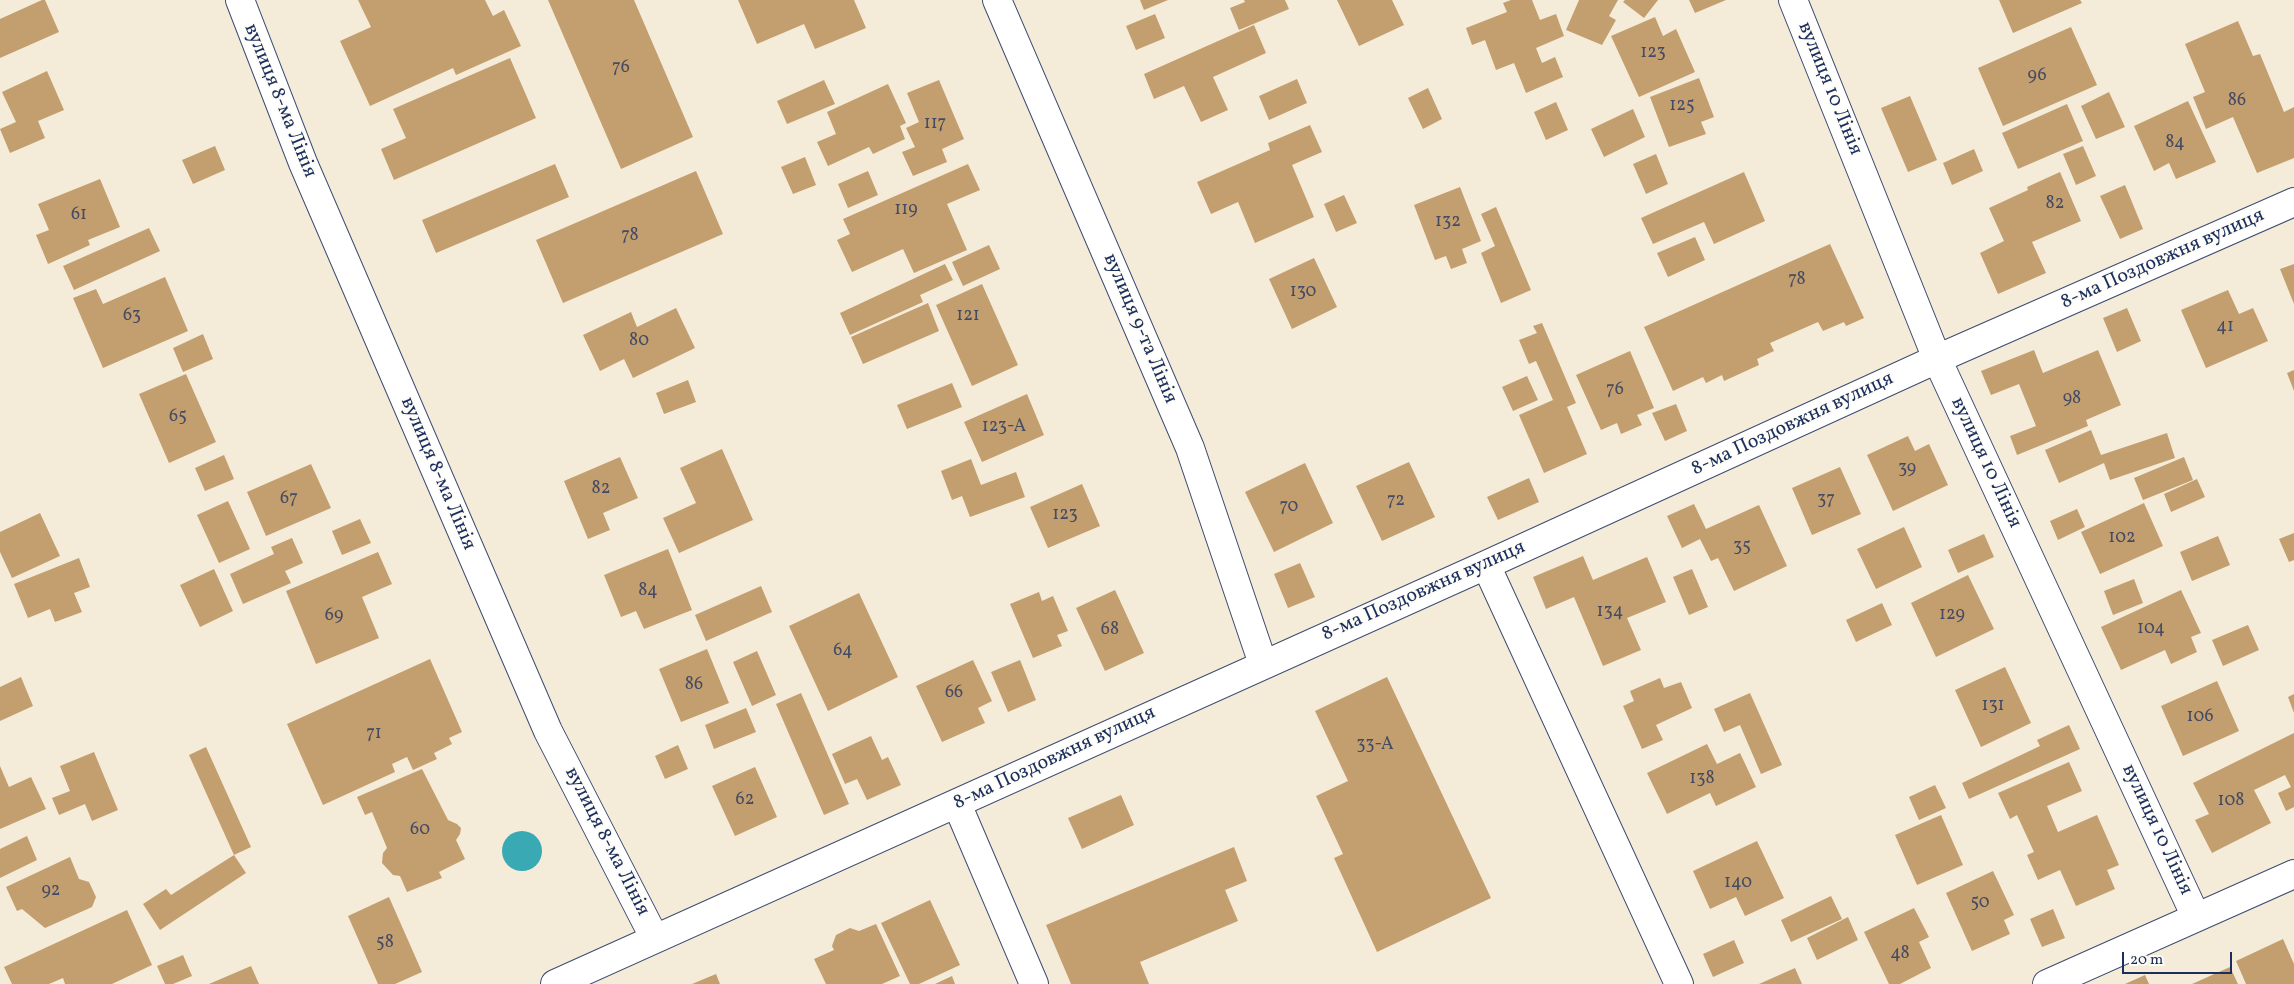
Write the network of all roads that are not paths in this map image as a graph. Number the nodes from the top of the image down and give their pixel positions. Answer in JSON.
{"nodes":[{"id":1,"x":240,"y":0,"type":"edge"},
{"id":2,"x":997,"y":0,"type":"edge"},
{"id":3,"x":1793,"y":0,"type":"edge"},
{"id":4,"x":2294,"y":202,"type":"edge"},
{"id":5,"x":1937,"y":359,"type":"junction"},
{"id":6,"x":1486,"y":565,"type":"junction"},
{"id":7,"x":1263,"y":664,"type":"junction"},
{"id":8,"x":957,"y":804,"type":"junction"},
{"id":9,"x":2294,"y":874,"type":"edge"},
{"id":10,"x":2196,"y":917,"type":"junction"},
{"id":11,"x":655,"y":939,"type":"junction"},
{"id":12,"x":555,"y":984,"type":"edge"},
{"id":13,"x":1034,"y":984,"type":"edge"},
{"id":14,"x":1679,"y":984,"type":"edge"},
{"id":15,"x":2047,"y":984,"type":"edge"}],
"edges":[{"from":1,"to":11,"type":"street","name":"вулиця 8-ма Лінія"},
{"from":2,"to":7,"type":"street","name":"вулиця 9-та Лінія"},
{"from":3,"to":5,"type":"street","name":"вулиця 10 Лінія"},
{"from":4,"to":5,"type":"street","name":"8-ма Поздовжня вулиця"},
{"from":5,"to":6,"type":"street","name":"8-ма Поздовжня вулиця"},
{"from":5,"to":10,"type":"street","name":"вулиця 10 Лінія"},
{"from":6,"to":7,"type":"street","name":"8-ма Поздовжня вулиця"},
{"from":6,"to":14,"type":"street"},
{"from":7,"to":8,"type":"street","name":"8-ма Поздовжня вулиця"},
{"from":8,"to":11,"type":"street","name":"8-ма Поздовжня вулиця"},
{"from":8,"to":13,"type":"street"},
{"from":9,"to":10,"type":"street"},
{"from":10,"to":15,"type":"street"},
{"from":11,"to":12,"type":"street","name":"8-ма Поздовжня вулиця"}]}
